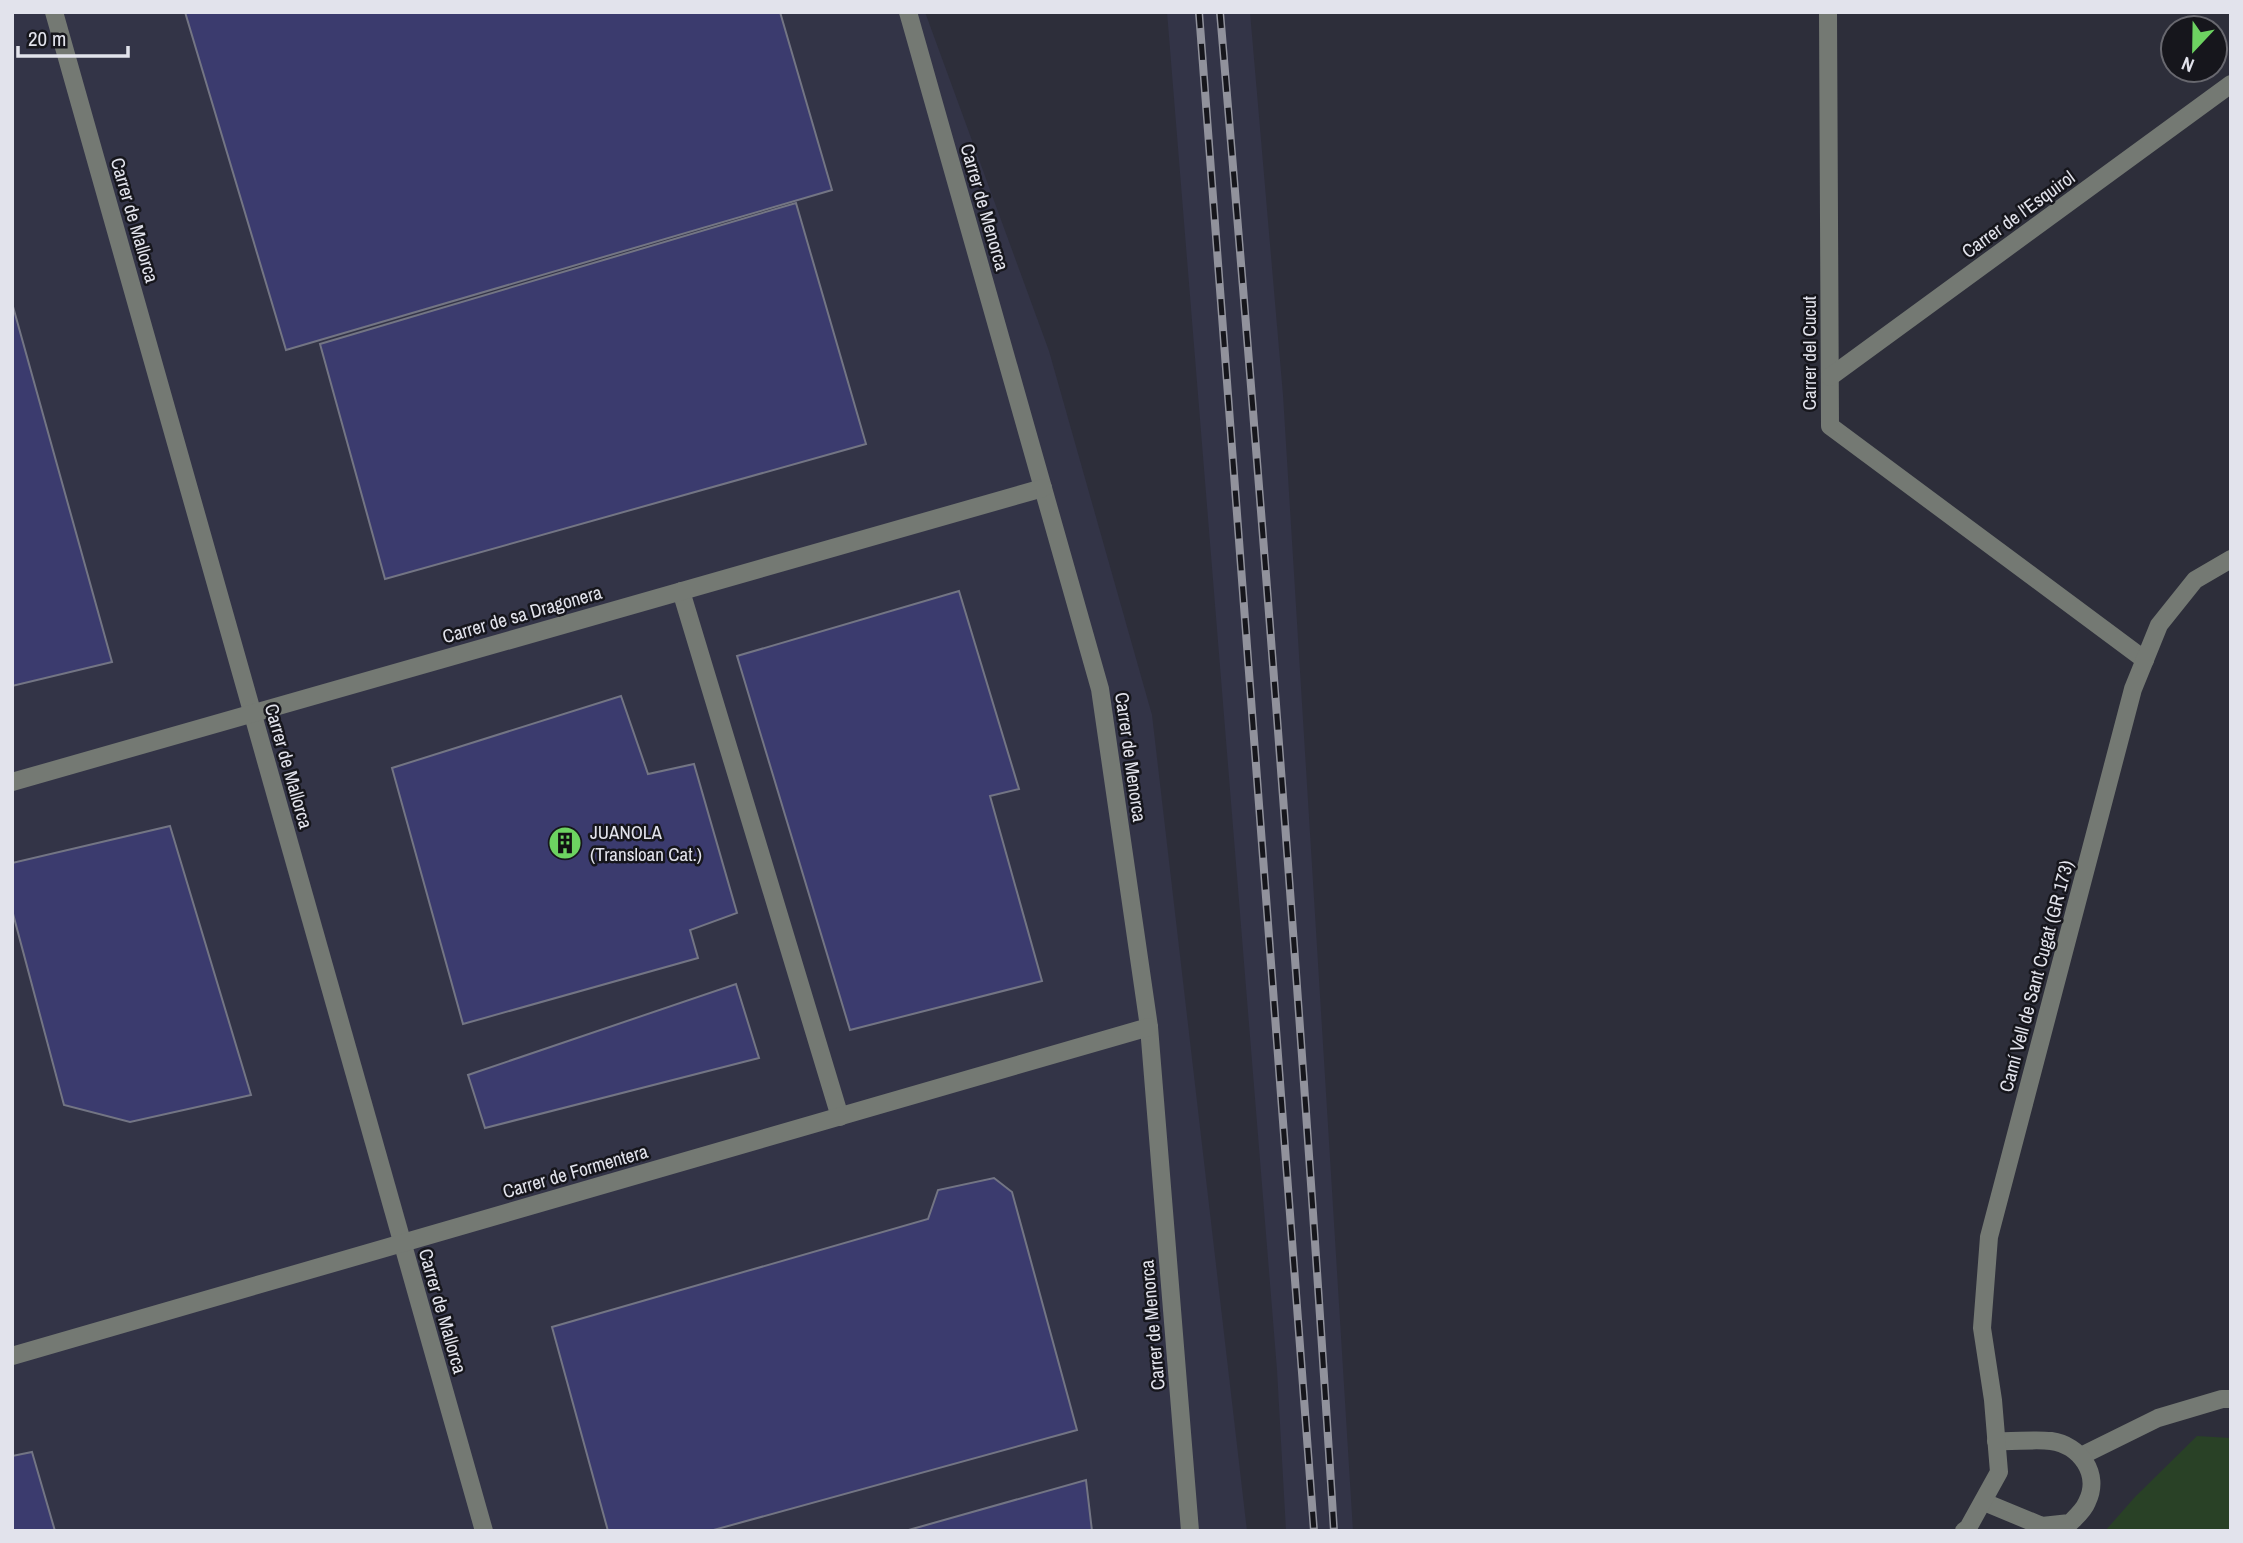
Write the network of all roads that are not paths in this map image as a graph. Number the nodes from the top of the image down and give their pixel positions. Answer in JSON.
{"nodes":[{"id":1,"x":54,"y":12,"type":"edge"},
{"id":2,"x":908,"y":12,"type":"edge"},
{"id":3,"x":1828,"y":12,"type":"edge"},
{"id":4,"x":2231,"y":84,"type":"edge"},
{"id":5,"x":1830,"y":377,"type":"junction"},
{"id":6,"x":1043,"y":488,"type":"junction"},
{"id":7,"x":2231,"y":559,"type":"edge"},
{"id":8,"x":681,"y":591,"type":"junction"},
{"id":9,"x":2145,"y":660,"type":"junction"},
{"id":10,"x":252,"y":713,"type":"junction"},
{"id":11,"x":12,"y":782,"type":"edge"},
{"id":12,"x":1149,"y":1027,"type":"junction"},
{"id":13,"x":840,"y":1117,"type":"junction"},
{"id":14,"x":402,"y":1243,"type":"junction"},
{"id":15,"x":12,"y":1356,"type":"edge"},
{"id":16,"x":2228,"y":1396,"type":"edge"},
{"id":17,"x":1996,"y":1441,"type":"junction"},
{"id":18,"x":2081,"y":1456,"type":"junction"},
{"id":19,"x":1984,"y":1502,"type":"junction"},
{"id":20,"x":484,"y":1531,"type":"edge"},
{"id":21,"x":1190,"y":1531,"type":"edge"},
{"id":22,"x":1964,"y":1531,"type":"edge"}],
"edges":[{"from":1,"to":10,"type":"street","name":"Carrer de Mallorca"},
{"from":2,"to":6,"type":"street","name":"Carrer de Menorca"},
{"from":3,"to":5,"type":"street","name":"Carrer del Cucut"},
{"from":4,"to":5,"type":"street","name":"Carrer de l'Esquirol"},
{"from":5,"to":9,"type":"street","name":"Carrer del Cucut"},
{"from":6,"to":8,"type":"street","name":"Carrer de sa Dragonera"},
{"from":6,"to":12,"type":"street","name":"Carrer de Menorca"},
{"from":7,"to":9,"type":"street","name":"Camí Vell de Sant Cugat (GR 173)"},
{"from":8,"to":10,"type":"street","name":"Carrer de sa Dragonera"},
{"from":8,"to":13,"type":"street"},
{"from":9,"to":17,"type":"street","name":"Camí Vell de Sant Cugat (GR 173)"},
{"from":10,"to":11,"type":"street","name":"Carrer de sa Dragonera"},
{"from":10,"to":14,"type":"street","name":"Carrer de Mallorca"},
{"from":12,"to":13,"type":"street","name":"Carrer de Formentera"},
{"from":12,"to":21,"type":"street","name":"Carrer de Menorca"},
{"from":13,"to":14,"type":"street","name":"Carrer de Formentera"},
{"from":14,"to":15,"type":"street","name":"Carrer de Formentera"},
{"from":14,"to":20,"type":"street","name":"Carrer de Mallorca"},
{"from":16,"to":18,"type":"street"},
{"from":17,"to":18,"type":"street"},
{"from":17,"to":19,"type":"street","name":"Camí Vell de Sant Cugat (GR 173)"},
{"from":18,"to":19,"type":"street"},
{"from":19,"to":22,"type":"street","name":"Camí Vell de Sant Cugat (GR 173)"}]}
